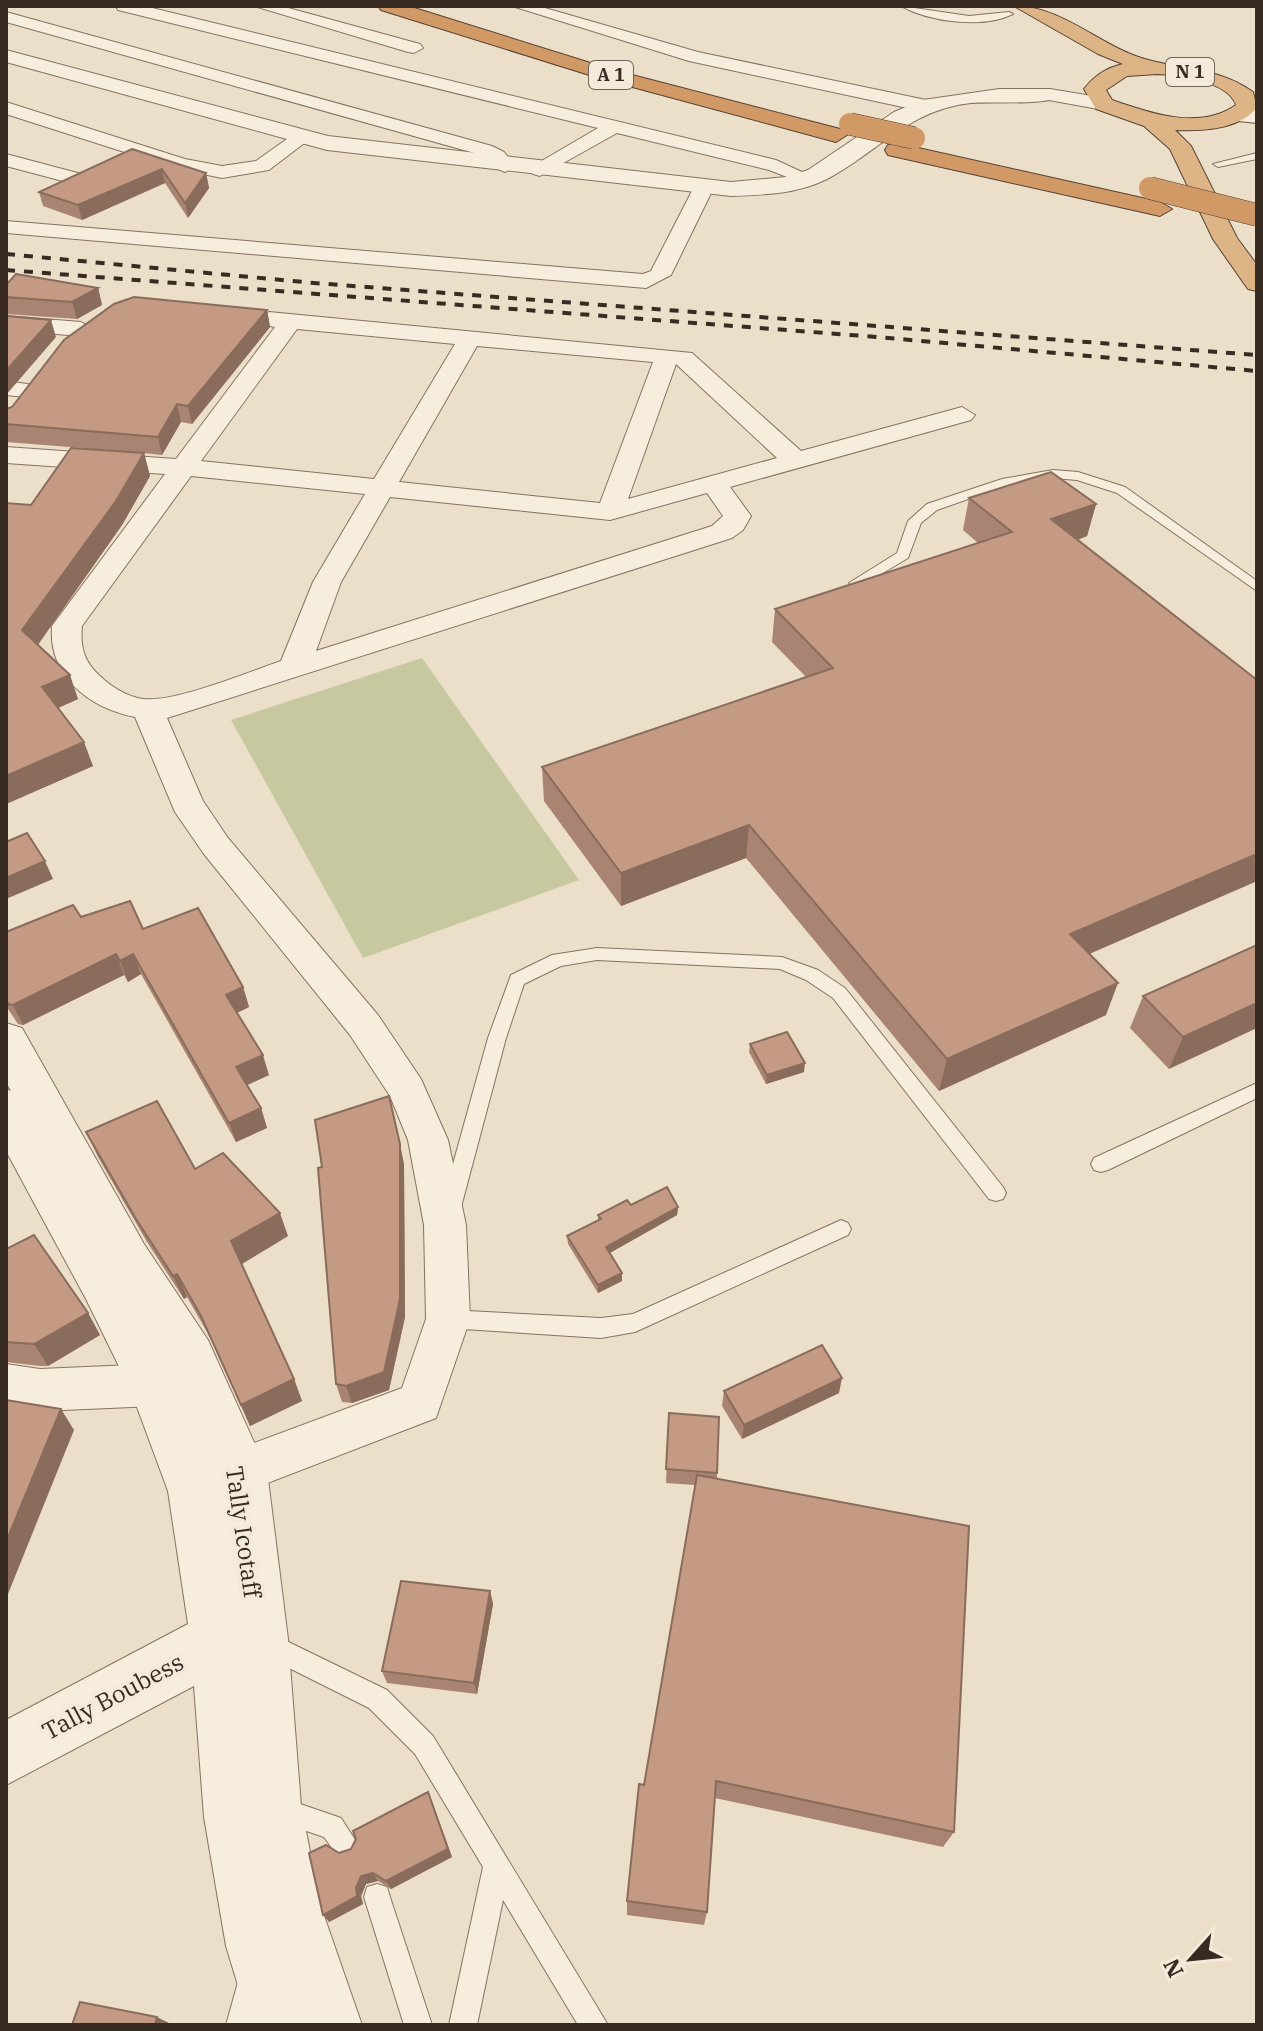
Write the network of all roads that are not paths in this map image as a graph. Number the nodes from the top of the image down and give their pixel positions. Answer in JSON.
{"nodes":[{"id":1,"x":262,"y":6,"type":"edge"},
{"id":2,"x":388,"y":6,"type":"edge"},
{"id":3,"x":434,"y":6,"type":"edge"},
{"id":4,"x":520,"y":6,"type":"edge"},
{"id":5,"x":629,"y":6,"type":"edge"},
{"id":6,"x":645,"y":6,"type":"edge"},
{"id":7,"x":905,"y":6,"type":"edge"},
{"id":8,"x":131,"y":7,"type":"edge"},
{"id":9,"x":1008,"y":9,"type":"edge"},
{"id":10,"x":6,"y":17,"type":"edge"},
{"id":11,"x":414,"y":48,"type":"dead end"},
{"id":12,"x":6,"y":56,"type":"edge"},
{"id":13,"x":367,"y":68,"type":"junction"},
{"id":14,"x":1153,"y":69,"type":"junction"},
{"id":15,"x":1102,"y":90,"type":"junction"},
{"id":16,"x":1050,"y":95,"type":"joint"},
{"id":17,"x":294,"y":98,"type":"junction"},
{"id":18,"x":926,"y":106,"type":"junction"},
{"id":19,"x":1249,"y":107,"type":"edge"},
{"id":20,"x":6,"y":108,"type":"edge"},
{"id":21,"x":1152,"y":121,"type":"junction"},
{"id":22,"x":1211,"y":123,"type":"junction"},
{"id":23,"x":401,"y":128,"type":"junction"},
{"id":24,"x":611,"y":128,"type":"junction"},
{"id":25,"x":843,"y":130,"type":"junction"},
{"id":26,"x":301,"y":138,"type":"junction"},
{"id":27,"x":356,"y":148,"type":"junction"},
{"id":28,"x":142,"y":150,"type":"junction"},
{"id":29,"x":1257,"y":156,"type":"edge"},
{"id":30,"x":6,"y":160,"type":"edge"},
{"id":31,"x":117,"y":161,"type":"edge"},
{"id":32,"x":1218,"y":164,"type":"junction"},
{"id":33,"x":505,"y":166,"type":"junction"},
{"id":34,"x":540,"y":170,"type":"junction"},
{"id":35,"x":805,"y":178,"type":"junction"},
{"id":36,"x":704,"y":187,"type":"junction"},
{"id":37,"x":50,"y":193,"type":"edge"},
{"id":38,"x":1155,"y":199,"type":"junction"},
{"id":39,"x":10,"y":215,"type":"edge"},
{"id":40,"x":1257,"y":215,"type":"edge"},
{"id":41,"x":1257,"y":234,"type":"edge"},
{"id":42,"x":1257,"y":242,"type":"edge"},
{"id":43,"x":1257,"y":283,"type":"edge"},
{"id":44,"x":245,"y":316,"type":"edge"},
{"id":45,"x":104,"y":317,"type":"edge"},
{"id":46,"x":291,"y":321,"type":"junction"},
{"id":47,"x":6,"y":323,"type":"edge"},
{"id":48,"x":81,"y":329,"type":"junction"},
{"id":49,"x":470,"y":338,"type":"junction"},
{"id":50,"x":62,"y":349,"type":"edge"},
{"id":51,"x":667,"y":356,"type":"junction"},
{"id":52,"x":44,"y":369,"type":"edge"},
{"id":53,"x":15,"y":395,"type":"edge"},
{"id":54,"x":962,"y":415,"type":"dead end"},
{"id":55,"x":6,"y":455,"type":"edge"},
{"id":56,"x":796,"y":461,"type":"junction"},
{"id":57,"x":182,"y":467,"type":"junction"},
{"id":58,"x":714,"y":484,"type":"junction"},
{"id":59,"x":382,"y":488,"type":"junction"},
{"id":60,"x":610,"y":512,"type":"junction"},
{"id":61,"x":856,"y":583,"type":"edge"},
{"id":62,"x":1257,"y":587,"type":"edge"},
{"id":63,"x":295,"y":665,"type":"junction"},
{"id":64,"x":148,"y":711,"type":"junction"},
{"id":65,"x":6,"y":1040,"type":"edge"},
{"id":66,"x":1257,"y":1090,"type":"edge"},
{"id":67,"x":6,"y":1108,"type":"edge"},
{"id":68,"x":1101,"y":1164,"type":"dead end"},
{"id":69,"x":996,"y":1193,"type":"dead end"},
{"id":70,"x":445,"y":1225,"type":"junction"},
{"id":71,"x":841,"y":1229,"type":"dead end"},
{"id":72,"x":448,"y":1319,"type":"junction"},
{"id":73,"x":6,"y":1385,"type":"edge"},
{"id":74,"x":155,"y":1385,"type":"junction"},
{"id":75,"x":239,"y":1471,"type":"junction"},
{"id":76,"x":239,"y":1639,"type":"junction"},
{"id":77,"x":6,"y":1754,"type":"edge"},
{"id":78,"x":252,"y":1812,"type":"junction"},
{"id":79,"x":346,"y":1846,"type":"dead end"},
{"id":80,"x":497,"y":1865,"type":"junction"},
{"id":81,"x":377,"y":1897,"type":"dead end"},
{"id":82,"x":259,"y":1946,"type":"junction"},
{"id":83,"x":240,"y":2025,"type":"edge"},
{"id":84,"x":284,"y":2025,"type":"edge"},
{"id":85,"x":328,"y":2025,"type":"edge"},
{"id":86,"x":418,"y":2025,"type":"edge"},
{"id":87,"x":463,"y":2025,"type":"edge"},
{"id":88,"x":594,"y":2025,"type":"edge"}],
"edges":[{"from":1,"to":11,"type":"street"},
{"from":2,"to":25,"type":"highway","number":"A 1"},
{"from":3,"to":25,"type":"highway","number":"A 1"},
{"from":4,"to":18,"type":"street"},
{"from":5,"to":6,"type":"lane"},
{"from":7,"to":9,"type":"lane"},
{"from":8,"to":13,"type":"street"},
{"from":9,"to":14,"type":"highway","number":"N 1"},
{"from":9,"to":15,"type":"highway","number":"N 1"},
{"from":10,"to":17,"type":"street"},
{"from":12,"to":26,"type":"street"},
{"from":13,"to":17,"type":"street"},
{"from":13,"to":24,"type":"street"},
{"from":14,"to":15,"type":"highway","number":"N 1"},
{"from":14,"to":19,"type":"highway","number":"N 1"},
{"from":15,"to":16,"type":"street"},
{"from":15,"to":21,"type":"highway","number":"N 1"},
{"from":16,"to":18,"type":"street"},
{"from":17,"to":23,"type":"street"},
{"from":18,"to":35,"type":"street"},
{"from":19,"to":22,"type":"highway","number":"N 1"},
{"from":20,"to":28,"type":"street"},
{"from":21,"to":22,"type":"highway","number":"N 1"},
{"from":21,"to":43,"type":"highway"},
{"from":22,"to":32,"type":"highway"},
{"from":23,"to":27,"type":"street"},
{"from":23,"to":33,"type":"street"},
{"from":24,"to":34,"type":"street"},
{"from":24,"to":35,"type":"street"},
{"from":25,"to":38,"type":"highway","number":"A 1"},
{"from":26,"to":27,"type":"street"},
{"from":26,"to":28,"type":"street"},
{"from":27,"to":33,"type":"street"},
{"from":28,"to":31,"type":"street"},
{"from":29,"to":32,"type":"lane"},
{"from":30,"to":37,"type":"street"},
{"from":32,"to":42,"type":"highway"},
{"from":33,"to":34,"type":"street"},
{"from":34,"to":36,"type":"street"},
{"from":35,"to":36,"type":"street"},
{"from":36,"to":39,"type":"street"},
{"from":38,"to":40,"type":"highway","number":"A 1","bridge":true},
{"from":38,"to":41,"type":"highway","number":"A 1"},
{"from":44,"to":46,"type":"street"},
{"from":45,"to":48,"type":"street"},
{"from":46,"to":49,"type":"street"},
{"from":46,"to":57,"type":"street"},
{"from":47,"to":48,"type":"street"},
{"from":48,"to":50,"type":"street"},
{"from":49,"to":51,"type":"street"},
{"from":49,"to":59,"type":"street"},
{"from":51,"to":56,"type":"street"},
{"from":51,"to":60,"type":"street"},
{"from":52,"to":53,"type":"street"},
{"from":54,"to":56,"type":"street"},
{"from":55,"to":57,"type":"street"},
{"from":56,"to":58,"type":"street"},
{"from":57,"to":59,"type":"street"},
{"from":57,"to":64,"type":"street"},
{"from":58,"to":60,"type":"street"},
{"from":58,"to":63,"type":"street"},
{"from":59,"to":60,"type":"street"},
{"from":59,"to":63,"type":"street"},
{"from":61,"to":62,"type":"lane"},
{"from":63,"to":64,"type":"street"},
{"from":64,"to":70,"type":"street"},
{"from":65,"to":75,"type":"street","name":"Tally Icotaff"},
{"from":66,"to":68,"type":"lane"},
{"from":67,"to":74,"type":"street","name":"Tally Icotaff"},
{"from":69,"to":70,"type":"lane"},
{"from":70,"to":72,"type":"street"},
{"from":71,"to":72,"type":"lane"},
{"from":72,"to":75,"type":"street"},
{"from":73,"to":74,"type":"street"},
{"from":74,"to":76,"type":"street","name":"Tally Icotaff"},
{"from":75,"to":76,"type":"street","name":"Tally Icotaff"},
{"from":76,"to":77,"type":"street","name":"Tally Boubess"},
{"from":76,"to":78,"type":"street","name":"Tally Icotaff"},
{"from":76,"to":80,"type":"lane"},
{"from":78,"to":79,"type":"lane"},
{"from":78,"to":82,"type":"street","name":"Tally Icotaff"},
{"from":78,"to":85,"type":"street","name":"Tally Icotaff"},
{"from":80,"to":87,"type":"lane"},
{"from":80,"to":88,"type":"lane"},
{"from":81,"to":86,"type":"lane"},
{"from":82,"to":83,"type":"lane"},
{"from":82,"to":84,"type":"street","name":"Tally Icotaff"}]}
